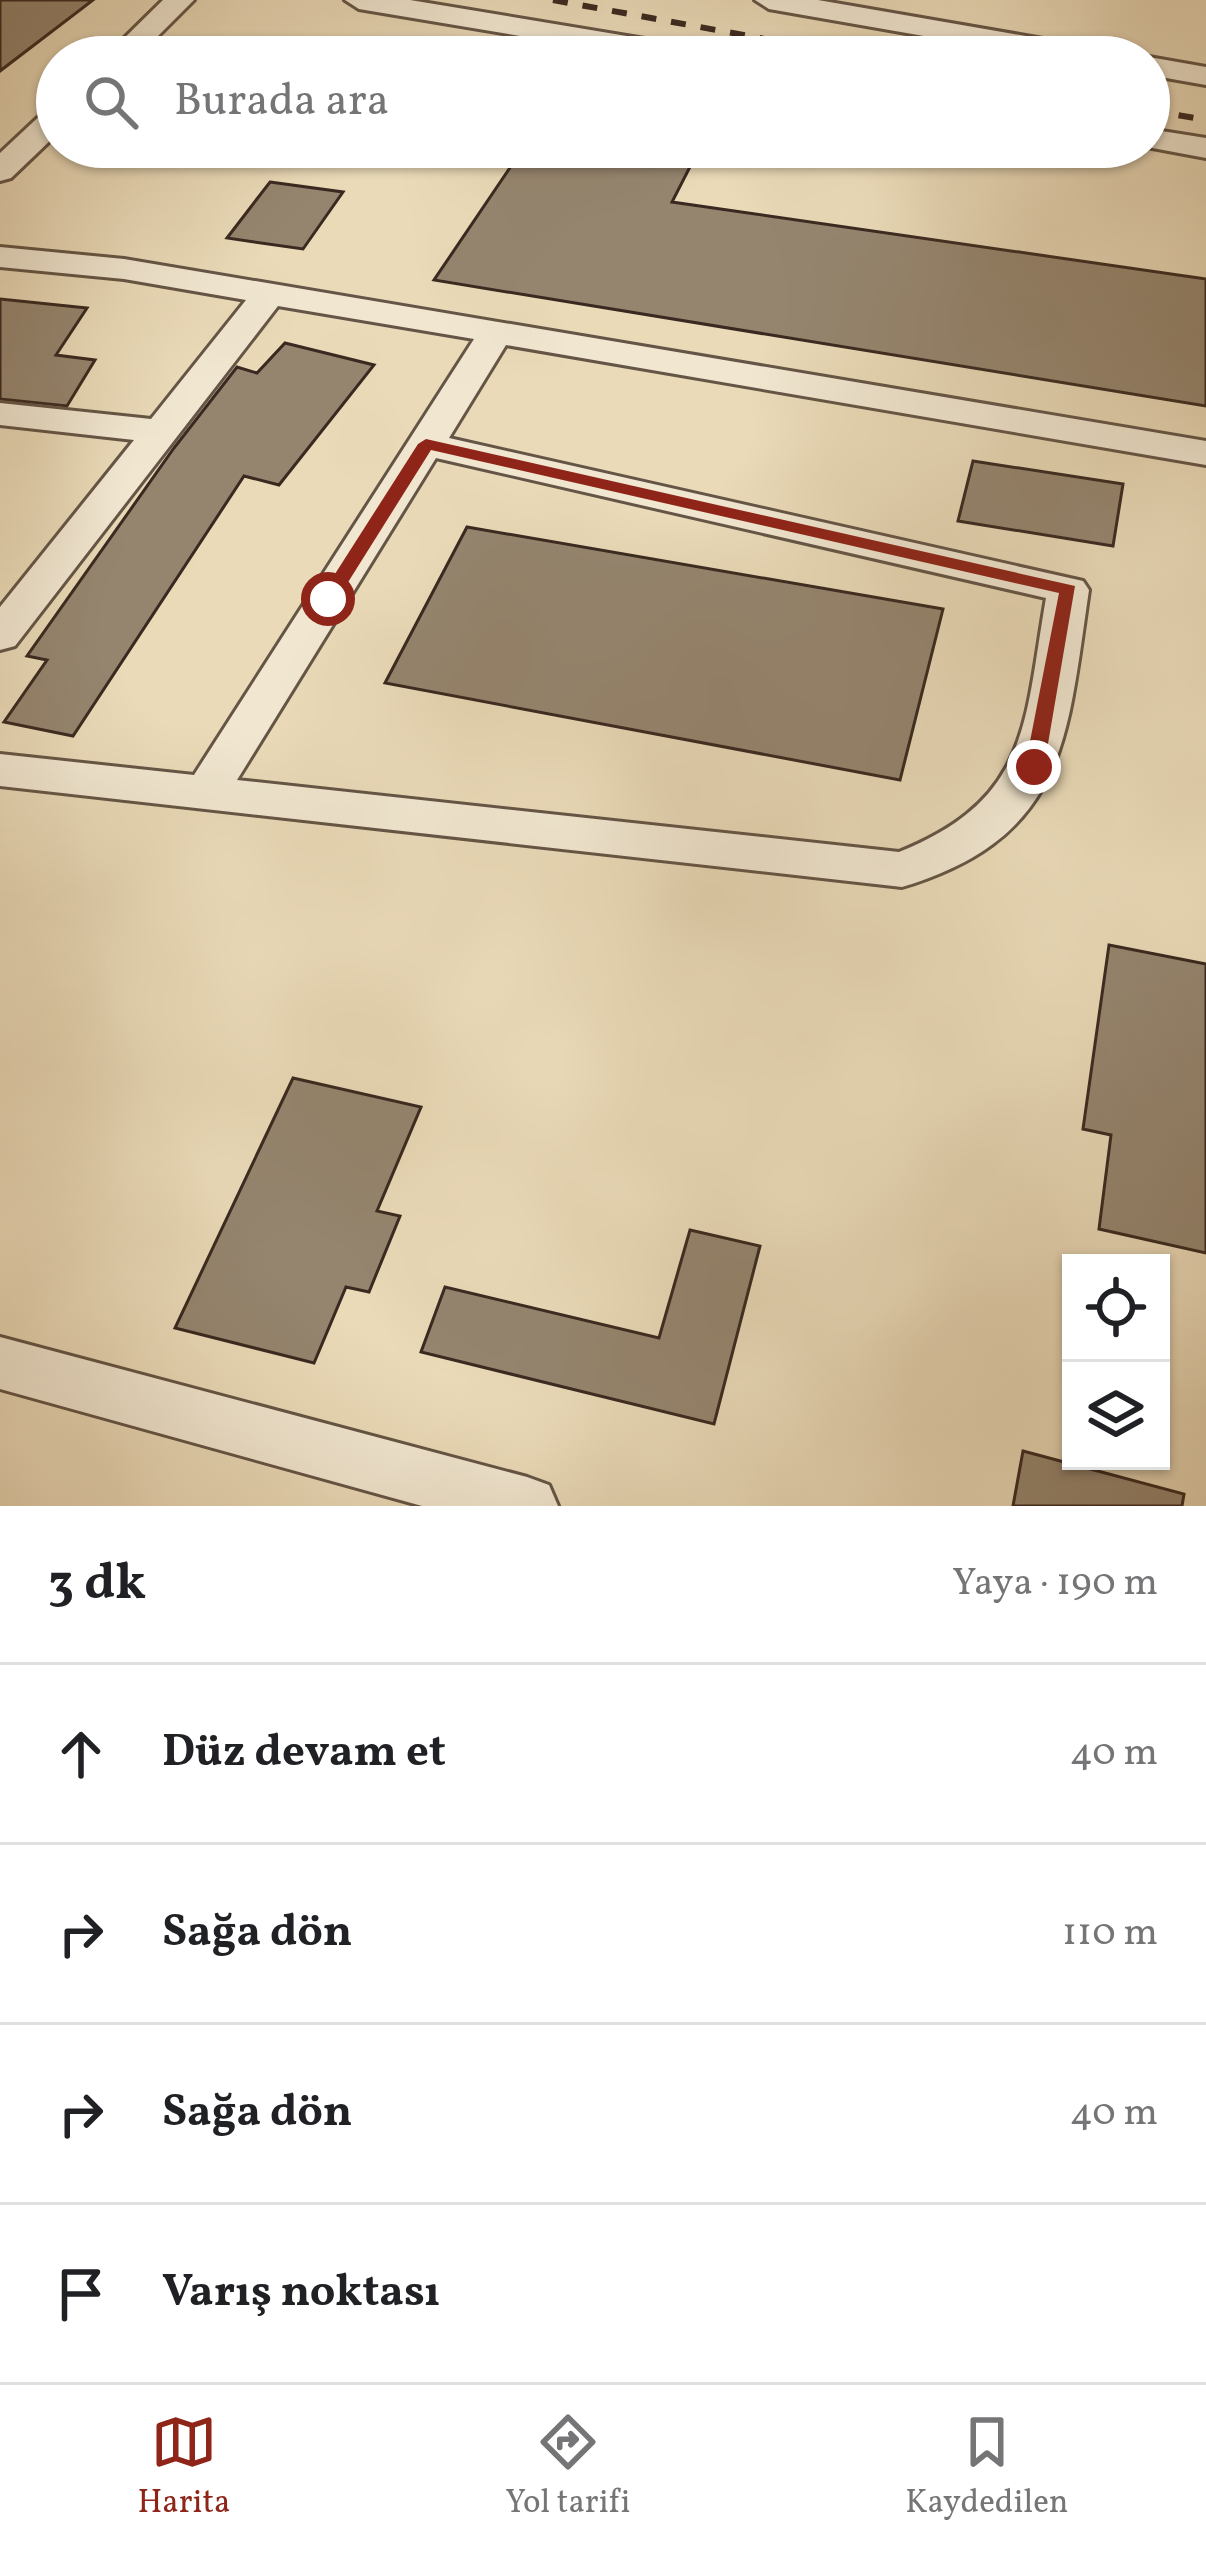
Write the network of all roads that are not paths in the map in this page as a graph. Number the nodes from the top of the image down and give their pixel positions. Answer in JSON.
{"nodes":[{"id":1,"x":180,"y":0,"type":"edge"},
{"id":2,"x":359,"y":0,"type":"edge"},
{"id":3,"x":770,"y":0,"type":"edge"},
{"id":4,"x":913,"y":12,"type":"edge"},
{"id":5,"x":142,"y":36,"type":"edge"},
{"id":6,"x":574,"y":36,"type":"edge"},
{"id":7,"x":1010,"y":36,"type":"edge"},
{"id":8,"x":1170,"y":70,"type":"edge"},
{"id":9,"x":1206,"y":76,"type":"edge"},
{"id":10,"x":36,"y":137,"type":"edge"},
{"id":11,"x":1170,"y":142,"type":"edge"},
{"id":12,"x":1206,"y":148,"type":"edge"},
{"id":13,"x":0,"y":172,"type":"edge"},
{"id":14,"x":15,"y":258,"type":"edge"},
{"id":15,"x":269,"y":294,"type":"junction"},
{"id":16,"x":0,"y":295,"type":"edge"},
{"id":17,"x":496,"y":332,"type":"junction"},
{"id":18,"x":0,"y":414,"type":"edge"},
{"id":19,"x":161,"y":431,"type":"junction"},
{"id":20,"x":426,"y":444,"type":"junction"},
{"id":21,"x":1206,"y":453,"type":"edge"},
{"id":22,"x":0,"y":636,"type":"edge"},
{"id":23,"x":0,"y":770,"type":"edge"},
{"id":24,"x":206,"y":793,"type":"junction"},
{"id":25,"x":0,"y":1363,"type":"edge"},
{"id":26,"x":527,"y":1506,"type":"edge"}],
"edges":[{"from":1,"to":5,"type":"street"},
{"from":2,"to":6,"type":"street"},
{"from":3,"to":4,"type":"street"},
{"from":4,"to":7,"type":"street"},
{"from":8,"to":9,"type":"street"},
{"from":10,"to":13,"type":"street"},
{"from":11,"to":12,"type":"street"},
{"from":14,"to":15,"type":"street"},
{"from":14,"to":16,"type":"street"},
{"from":15,"to":17,"type":"street"},
{"from":15,"to":19,"type":"street"},
{"from":17,"to":20,"type":"street"},
{"from":17,"to":21,"type":"street"},
{"from":18,"to":19,"type":"street"},
{"from":19,"to":22,"type":"street"},
{"from":20,"to":24,"type":"street"},
{"from":20,"to":24,"type":"street"},
{"from":23,"to":24,"type":"street"},
{"from":25,"to":26,"type":"street"}]}
